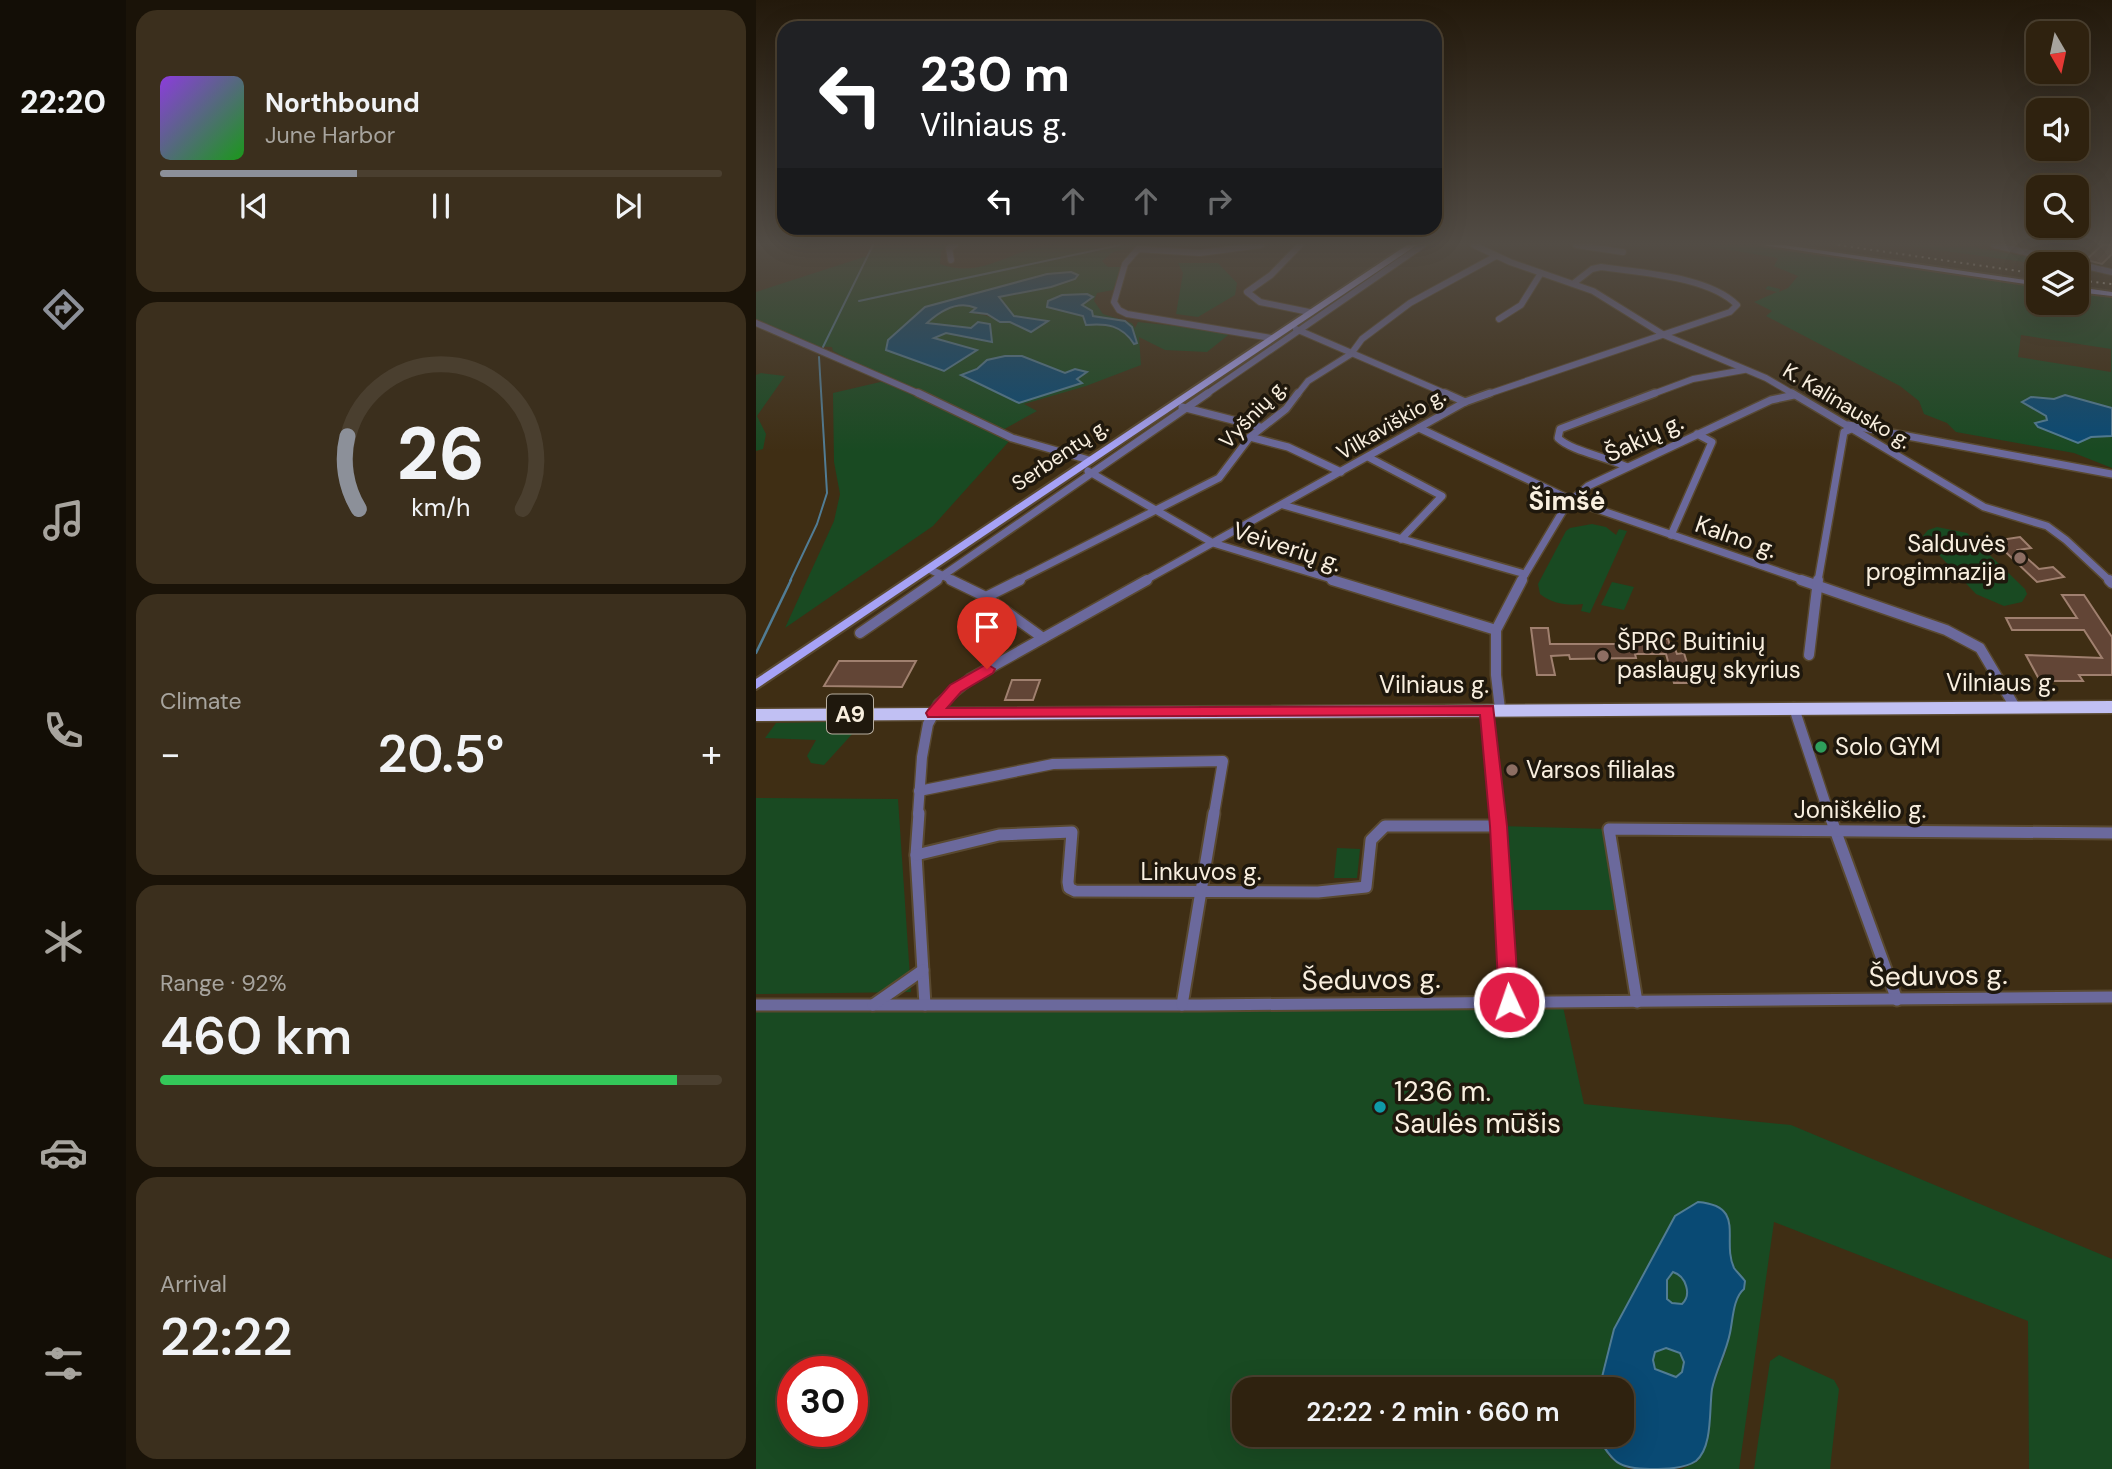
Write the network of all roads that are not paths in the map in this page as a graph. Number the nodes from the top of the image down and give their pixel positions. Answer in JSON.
{"nodes":[{"id":1,"x":1126,"y":314,"type":"edge"},
{"id":2,"x":1307,"y":314,"type":"edge"},
{"id":3,"x":1316,"y":314,"type":"edge"},
{"id":4,"x":1396,"y":314,"type":"edge"},
{"id":5,"x":1508,"y":314,"type":"edge"},
{"id":6,"x":1632,"y":314,"type":"edge"},
{"id":7,"x":1726,"y":314,"type":"edge"},
{"id":8,"x":1499,"y":319,"type":"dead end"},
{"id":9,"x":756,"y":323,"type":"edge"},
{"id":10,"x":1293,"y":328,"type":"junction"},
{"id":11,"x":1664,"y":335,"type":"junction"},
{"id":12,"x":1270,"y":338,"type":"junction"},
{"id":13,"x":1351,"y":354,"type":"junction"},
{"id":14,"x":1744,"y":370,"type":"junction"},
{"id":15,"x":1794,"y":395,"type":"junction"},
{"id":16,"x":1465,"y":402,"type":"junction"},
{"id":17,"x":1173,"y":404,"type":"junction"},
{"id":18,"x":1185,"y":408,"type":"junction"},
{"id":19,"x":1260,"y":427,"type":"junction"},
{"id":20,"x":1849,"y":427,"type":"junction"},
{"id":21,"x":1419,"y":428,"type":"junction"},
{"id":22,"x":1697,"y":434,"type":"junction"},
{"id":23,"x":1250,"y":437,"type":"junction"},
{"id":24,"x":1368,"y":457,"type":"junction"},
{"id":25,"x":1090,"y":460,"type":"junction"},
{"id":26,"x":1627,"y":467,"type":"junction"},
{"id":27,"x":1079,"y":468,"type":"junction"},
{"id":28,"x":1091,"y":472,"type":"junction"},
{"id":29,"x":1341,"y":472,"type":"junction"},
{"id":30,"x":2112,"y":474,"type":"edge"},
{"id":31,"x":1571,"y":500,"type":"junction"},
{"id":32,"x":1283,"y":505,"type":"junction"},
{"id":33,"x":1157,"y":510,"type":"junction"},
{"id":34,"x":1671,"y":535,"type":"junction"},
{"id":35,"x":1401,"y":539,"type":"junction"},
{"id":36,"x":1213,"y":543,"type":"junction"},
{"id":37,"x":929,"y":569,"type":"junction"},
{"id":38,"x":1525,"y":574,"type":"junction"},
{"id":39,"x":945,"y":576,"type":"junction"},
{"id":40,"x":2112,"y":583,"type":"edge"},
{"id":41,"x":1817,"y":585,"type":"junction"},
{"id":42,"x":986,"y":597,"type":"junction"},
{"id":43,"x":1496,"y":630,"type":"junction"},
{"id":44,"x":860,"y":633,"type":"dead end"},
{"id":45,"x":1043,"y":638,"type":"junction"},
{"id":46,"x":1809,"y":655,"type":"dead end"},
{"id":47,"x":756,"y":685,"type":"edge"},
{"id":48,"x":2015,"y":707,"type":"junction"},
{"id":49,"x":2112,"y":707,"type":"edge"},
{"id":50,"x":1794,"y":708,"type":"junction"},
{"id":51,"x":1494,"y":709,"type":"junction"},
{"id":52,"x":933,"y":713,"type":"junction"},
{"id":53,"x":756,"y":715,"type":"edge"},
{"id":54,"x":919,"y":791,"type":"junction"},
{"id":55,"x":1499,"y":826,"type":"junction"},
{"id":56,"x":1835,"y":831,"type":"junction"},
{"id":57,"x":2112,"y":833,"type":"edge"},
{"id":58,"x":916,"y":855,"type":"junction"},
{"id":59,"x":1200,"y":893,"type":"junction"},
{"id":60,"x":923,"y":970,"type":"junction"},
{"id":61,"x":2112,"y":998,"type":"edge"},
{"id":62,"x":1897,"y":1000,"type":"junction"},
{"id":63,"x":1509,"y":1002,"type":"junction"},
{"id":64,"x":1637,"y":1002,"type":"junction"},
{"id":65,"x":756,"y":1005,"type":"edge"},
{"id":66,"x":873,"y":1005,"type":"junction"},
{"id":67,"x":925,"y":1005,"type":"junction"},
{"id":68,"x":1182,"y":1005,"type":"junction"}],
"edges":[{"from":1,"to":12,"type":"street"},
{"from":2,"to":10,"type":"main road","name":"Serbentų g."},
{"from":3,"to":10,"type":"street"},
{"from":4,"to":13,"type":"street","name":"Vyšnių g."},
{"from":5,"to":8,"type":"street"},
{"from":6,"to":11,"type":"street","name":"K. Kalinausko g."},
{"from":7,"to":11,"type":"street","name":"Vilkaviškio g."},
{"from":9,"to":25,"type":"street"},
{"from":10,"to":12,"type":"main road","name":"Serbentų g."},
{"from":10,"to":13,"type":"street"},
{"from":10,"to":18,"type":"street"},
{"from":11,"to":14,"type":"street","name":"K. Kalinausko g."},
{"from":11,"to":16,"type":"street","name":"Vilkaviškio g."},
{"from":12,"to":17,"type":"main road","name":"Serbentų g."},
{"from":13,"to":16,"type":"street"},
{"from":13,"to":19,"type":"street","name":"Vyšnių g."},
{"from":14,"to":15,"type":"street","name":"K. Kalinausko g."},
{"from":14,"to":26,"type":"street"},
{"from":15,"to":20,"type":"street","name":"K. Kalinausko g."},
{"from":15,"to":22,"type":"street","name":"Šakių g."},
{"from":16,"to":21,"type":"street","name":"Vilkaviškio g."},
{"from":17,"to":18,"type":"street"},
{"from":17,"to":25,"type":"main road","name":"Serbentų g."},
{"from":18,"to":19,"type":"street"},
{"from":18,"to":28,"type":"street"},
{"from":19,"to":23,"type":"street","name":"Vyšnių g."},
{"from":20,"to":30,"type":"street"},
{"from":20,"to":40,"type":"street","name":"K. Kalinausko g."},
{"from":20,"to":41,"type":"street"},
{"from":21,"to":24,"type":"street","name":"Vilkaviškio g."},
{"from":21,"to":31,"type":"street","name":"Kalno g."},
{"from":22,"to":26,"type":"street","name":"Šakių g."},
{"from":22,"to":34,"type":"street"},
{"from":23,"to":29,"type":"street"},
{"from":23,"to":33,"type":"street","name":"Vyšnių g."},
{"from":24,"to":29,"type":"street","name":"Vilkaviškio g."},
{"from":24,"to":35,"type":"street"},
{"from":25,"to":27,"type":"main road","name":"Serbentų g."},
{"from":26,"to":31,"type":"street","name":"Šakių g."},
{"from":27,"to":28,"type":"street","name":"Veiverių g."},
{"from":27,"to":37,"type":"main road","name":"Serbentų g."},
{"from":28,"to":33,"type":"street","name":"Veiverių g."},
{"from":28,"to":39,"type":"street"},
{"from":29,"to":32,"type":"street","name":"Vilkaviškio g."},
{"from":31,"to":34,"type":"street","name":"Kalno g."},
{"from":31,"to":38,"type":"street","name":"Šakių g."},
{"from":32,"to":35,"type":"street"},
{"from":32,"to":36,"type":"street","name":"Vilkaviškio g."},
{"from":33,"to":36,"type":"street","name":"Veiverių g."},
{"from":33,"to":42,"type":"street","name":"Vyšnių g."},
{"from":34,"to":41,"type":"street","name":"Kalno g."},
{"from":35,"to":38,"type":"street"},
{"from":36,"to":43,"type":"street","name":"Veiverių g."},
{"from":36,"to":45,"type":"street","name":"Vilkaviškio g."},
{"from":37,"to":39,"type":"street"},
{"from":37,"to":47,"type":"main road","name":"Serbentų g."},
{"from":38,"to":43,"type":"street","name":"Šakių g."},
{"from":39,"to":42,"type":"street"},
{"from":39,"to":44,"type":"street"},
{"from":41,"to":46,"type":"street"},
{"from":41,"to":48,"type":"street","name":"Kalno g."},
{"from":42,"to":45,"type":"street"},
{"from":43,"to":51,"type":"street","name":"Šakių g."},
{"from":45,"to":52,"type":"street","name":"Vilkaviškio g."},
{"from":48,"to":49,"type":"highway","name":"Vilniaus g.","number":"A9"},
{"from":48,"to":50,"type":"highway","name":"Vilniaus g.","number":"A9"},
{"from":50,"to":51,"type":"highway","name":"Vilniaus g.","number":"A9"},
{"from":50,"to":56,"type":"street"},
{"from":51,"to":52,"type":"highway","name":"Vilniaus g.","number":"A9"},
{"from":51,"to":55,"type":"street","name":"Šakių g."},
{"from":52,"to":53,"type":"highway","name":"Vilniaus g.","number":"A9"},
{"from":52,"to":54,"type":"street"},
{"from":54,"to":58,"type":"street"},
{"from":54,"to":59,"type":"street"},
{"from":55,"to":59,"type":"street","name":"Linkuvos g."},
{"from":55,"to":63,"type":"street","name":"Šakių g."},
{"from":56,"to":57,"type":"street","name":"Joniškėlio g."},
{"from":56,"to":62,"type":"street"},
{"from":56,"to":64,"type":"street","name":"Joniškėlio g."},
{"from":58,"to":59,"type":"street","name":"Linkuvos g."},
{"from":58,"to":60,"type":"street"},
{"from":59,"to":68,"type":"street"},
{"from":60,"to":66,"type":"street"},
{"from":60,"to":67,"type":"street"},
{"from":61,"to":62,"type":"street","name":"Šeduvos g."},
{"from":62,"to":64,"type":"street","name":"Šeduvos g."},
{"from":63,"to":64,"type":"street","name":"Šeduvos g."},
{"from":63,"to":68,"type":"street","name":"Šeduvos g."},
{"from":65,"to":66,"type":"street","name":"Šeduvos g."},
{"from":66,"to":67,"type":"street","name":"Šeduvos g."},
{"from":67,"to":68,"type":"street","name":"Šeduvos g."}]}
